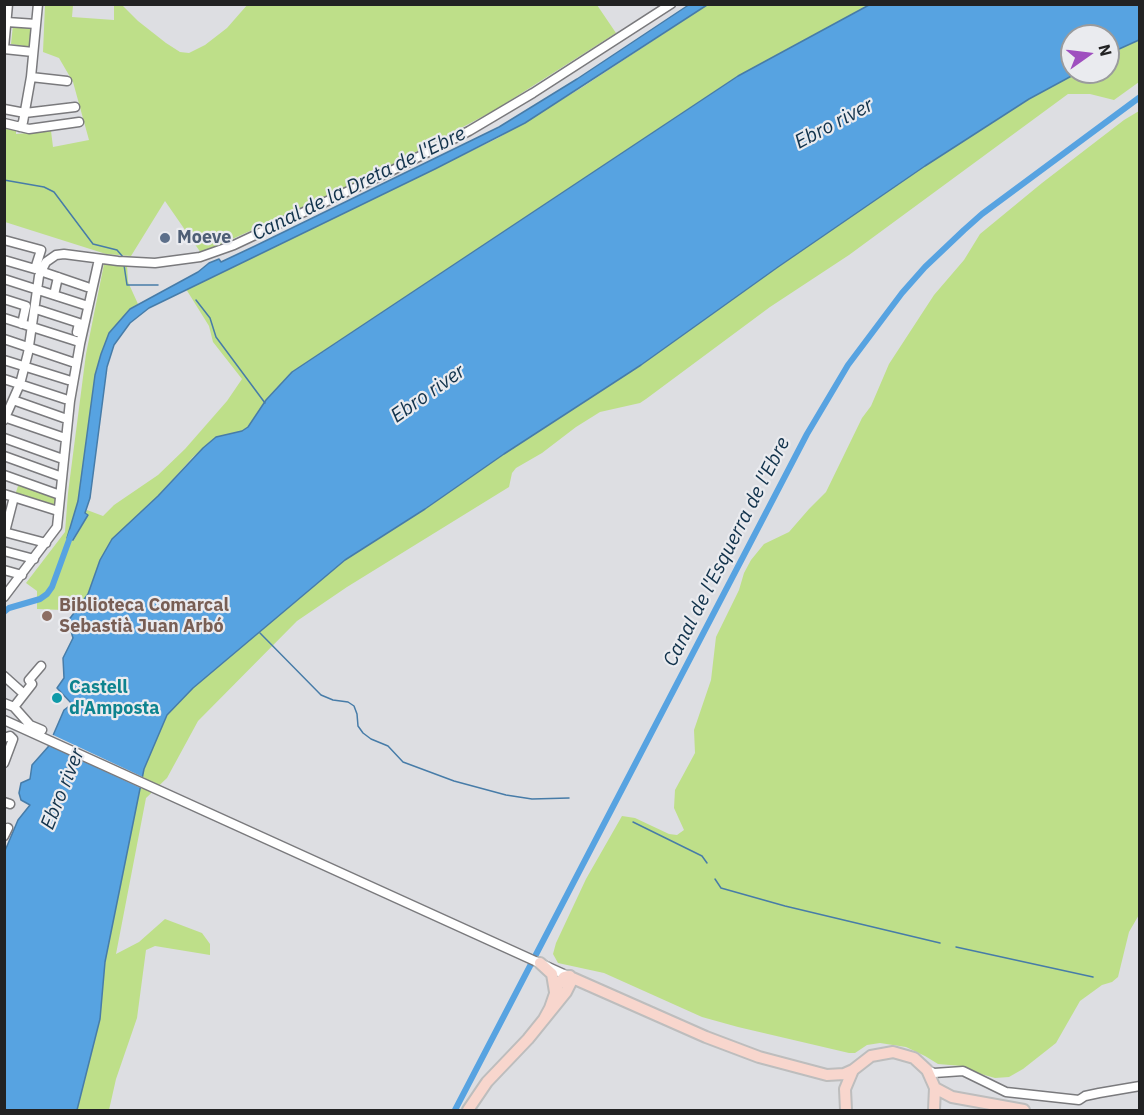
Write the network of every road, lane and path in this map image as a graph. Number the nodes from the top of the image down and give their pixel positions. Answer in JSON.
{"nodes":[{"id":1,"x":38,"y":4,"type":"edge"},
{"id":2,"x":670,"y":4,"type":"edge"},
{"id":3,"x":7,"y":7,"type":"edge"},
{"id":4,"x":7,"y":22,"type":"junction"},
{"id":5,"x":36,"y":24,"type":"junction"},
{"id":6,"x":4,"y":49,"type":"edge"},
{"id":7,"x":33,"y":52,"type":"junction"},
{"id":8,"x":31,"y":77,"type":"junction"},
{"id":9,"x":67,"y":81,"type":"dead end"},
{"id":10,"x":75,"y":107,"type":"dead end"},
{"id":11,"x":4,"y":109,"type":"edge"},
{"id":12,"x":25,"y":113,"type":"junction"},
{"id":13,"x":79,"y":122,"type":"dead end"},
{"id":14,"x":4,"y":123,"type":"edge"},
{"id":15,"x":20,"y":127,"type":"junction"},
{"id":16,"x":4,"y":240,"type":"edge"},
{"id":17,"x":99,"y":259,"type":"junction"},
{"id":18,"x":4,"y":260,"type":"edge"},
{"id":19,"x":46,"y":273,"type":"dead end"},
{"id":20,"x":58,"y":277,"type":"junction"},
{"id":21,"x":4,"y":279,"type":"edge"},
{"id":22,"x":87,"y":287,"type":"dead end"},
{"id":23,"x":36,"y":289,"type":"junction"},
{"id":24,"x":54,"y":295,"type":"junction"},
{"id":25,"x":4,"y":299,"type":"edge"},
{"id":26,"x":87,"y":306,"type":"junction"},
{"id":27,"x":39,"y":310,"type":"dead end"},
{"id":28,"x":4,"y":318,"type":"edge"},
{"id":29,"x":27,"y":325,"type":"junction"},
{"id":30,"x":4,"y":339,"type":"edge"},
{"id":31,"x":78,"y":340,"type":"junction"},
{"id":32,"x":28,"y":347,"type":"junction"},
{"id":33,"x":4,"y":360,"type":"edge"},
{"id":34,"x":72,"y":362,"type":"dead end"},
{"id":35,"x":24,"y":366,"type":"junction"},
{"id":36,"x":4,"y":379,"type":"edge"},
{"id":37,"x":68,"y":380,"type":"dead end"},
{"id":38,"x":20,"y":384,"type":"junction"},
{"id":39,"x":65,"y":399,"type":"dead end"},
{"id":40,"x":13,"y":400,"type":"junction"},
{"id":41,"x":5,"y":418,"type":"edge"},
{"id":42,"x":64,"y":418,"type":"dead end"},
{"id":43,"x":62,"y":437,"type":"dead end"},
{"id":44,"x":4,"y":438,"type":"edge"},
{"id":45,"x":4,"y":456,"type":"edge"},
{"id":46,"x":60,"y":458,"type":"dead end"},
{"id":47,"x":4,"y":475,"type":"edge"},
{"id":48,"x":62,"y":477,"type":"junction"},
{"id":49,"x":4,"y":494,"type":"edge"},
{"id":50,"x":60,"y":495,"type":"junction"},
{"id":51,"x":14,"y":497,"type":"junction"},
{"id":52,"x":58,"y":511,"type":"junction"},
{"id":53,"x":7,"y":514,"type":"edge"},
{"id":54,"x":5,"y":532,"type":"edge"},
{"id":55,"x":46,"y":543,"type":"junction"},
{"id":56,"x":4,"y":551,"type":"edge"},
{"id":57,"x":34,"y":559,"type":"junction"},
{"id":58,"x":4,"y":570,"type":"edge"},
{"id":59,"x":22,"y":575,"type":"junction"},
{"id":60,"x":5,"y":597,"type":"edge"},
{"id":61,"x":41,"y":666,"type":"dead end"},
{"id":62,"x":4,"y":676,"type":"edge"},
{"id":63,"x":24,"y":694,"type":"junction"},
{"id":64,"x":4,"y":703,"type":"edge"},
{"id":65,"x":14,"y":707,"type":"junction"},
{"id":66,"x":4,"y":720,"type":"edge"},
{"id":67,"x":46,"y":735,"type":"junction"},
{"id":68,"x":4,"y":738,"type":"edge"},
{"id":69,"x":7,"y":749,"type":"edge"},
{"id":70,"x":4,"y":763,"type":"edge"},
{"id":71,"x":540,"y":962,"type":"junction"},
{"id":72,"x":569,"y":976,"type":"junction"},
{"id":73,"x":561,"y":988,"type":"junction"},
{"id":74,"x":598,"y":989,"type":"junction"},
{"id":75,"x":853,"y":1070,"type":"junction"},
{"id":76,"x":927,"y":1070,"type":"junction"},
{"id":77,"x":949,"y":1072,"type":"junction"},
{"id":78,"x":827,"y":1075,"type":"junction"},
{"id":79,"x":1140,"y":1086,"type":"edge"},
{"id":80,"x":934,"y":1087,"type":"junction"},
{"id":81,"x":845,"y":1089,"type":"junction"},
{"id":82,"x":952,"y":1097,"type":"junction"},
{"id":83,"x":934,"y":1109,"type":"edge"},
{"id":84,"x":468,"y":1110,"type":"edge"},
{"id":85,"x":846,"y":1110,"type":"edge"},
{"id":86,"x":1024,"y":1110,"type":"edge"}],
"edges":[{"from":1,"to":5,"type":"street"},
{"from":2,"to":17,"type":"street"},
{"from":3,"to":4,"type":"street"},
{"from":4,"to":5,"type":"street"},
{"from":4,"to":6,"type":"street"},
{"from":5,"to":7,"type":"street"},
{"from":6,"to":7,"type":"street"},
{"from":7,"to":8,"type":"street"},
{"from":8,"to":9,"type":"street"},
{"from":8,"to":12,"type":"street"},
{"from":10,"to":12,"type":"street"},
{"from":11,"to":12,"type":"street"},
{"from":12,"to":15,"type":"street"},
{"from":13,"to":15,"type":"street"},
{"from":14,"to":15,"type":"street"},
{"from":16,"to":18,"type":"street"},
{"from":17,"to":23,"type":"street"},
{"from":17,"to":26,"type":"street"},
{"from":19,"to":20,"type":"street"},
{"from":20,"to":22,"type":"street"},
{"from":20,"to":24,"type":"street"},
{"from":21,"to":23,"type":"street"},
{"from":23,"to":24,"type":"street"},
{"from":23,"to":29,"type":"street"},
{"from":24,"to":26,"type":"street"},
{"from":25,"to":29,"type":"street"},
{"from":26,"to":31,"type":"street"},
{"from":27,"to":31,"type":"street"},
{"from":28,"to":29,"type":"street"},
{"from":29,"to":31,"type":"street"},
{"from":29,"to":32,"type":"street"},
{"from":30,"to":32,"type":"street"},
{"from":31,"to":48,"type":"street"},
{"from":32,"to":34,"type":"street"},
{"from":32,"to":35,"type":"street"},
{"from":33,"to":35,"type":"street"},
{"from":35,"to":37,"type":"street"},
{"from":35,"to":38,"type":"street"},
{"from":36,"to":38,"type":"street"},
{"from":38,"to":39,"type":"street"},
{"from":38,"to":40,"type":"street"},
{"from":40,"to":41,"type":"street"},
{"from":40,"to":42,"type":"street"},
{"from":41,"to":43,"type":"street"},
{"from":44,"to":46,"type":"street"},
{"from":45,"to":48,"type":"street"},
{"from":47,"to":50,"type":"street"},
{"from":48,"to":50,"type":"street"},
{"from":49,"to":51,"type":"street"},
{"from":50,"to":52,"type":"street"},
{"from":51,"to":52,"type":"street"},
{"from":51,"to":53,"type":"street"},
{"from":52,"to":55,"type":"street"},
{"from":53,"to":54,"type":"street"},
{"from":54,"to":55,"type":"street"},
{"from":55,"to":57,"type":"street"},
{"from":56,"to":57,"type":"street"},
{"from":57,"to":59,"type":"street"},
{"from":58,"to":59,"type":"street"},
{"from":59,"to":60,"type":"street"},
{"from":61,"to":63,"type":"street"},
{"from":62,"to":63,"type":"street"},
{"from":63,"to":65,"type":"street"},
{"from":64,"to":65,"type":"street"},
{"from":65,"to":67,"type":"street"},
{"from":66,"to":67,"type":"street"},
{"from":67,"to":71,"type":"street"},
{"from":68,"to":69,"type":"street"},
{"from":69,"to":70,"type":"street"},
{"from":71,"to":72,"type":"street"},
{"from":71,"to":73,"type":"main road"},
{"from":72,"to":73,"type":"main road"},
{"from":72,"to":74,"type":"main road"},
{"from":73,"to":74,"type":"main road"},
{"from":73,"to":84,"type":"main road"},
{"from":74,"to":78,"type":"main road"},
{"from":75,"to":76,"type":"main road"},
{"from":75,"to":78,"type":"main road"},
{"from":75,"to":81,"type":"main road"},
{"from":76,"to":77,"type":"street"},
{"from":76,"to":80,"type":"main road"},
{"from":77,"to":79,"type":"street"},
{"from":77,"to":80,"type":"street"},
{"from":78,"to":81,"type":"main road"},
{"from":80,"to":82,"type":"main road"},
{"from":80,"to":83,"type":"main road"},
{"from":81,"to":85,"type":"main road"},
{"from":82,"to":83,"type":"main road"},
{"from":82,"to":86,"type":"main road"}]}
